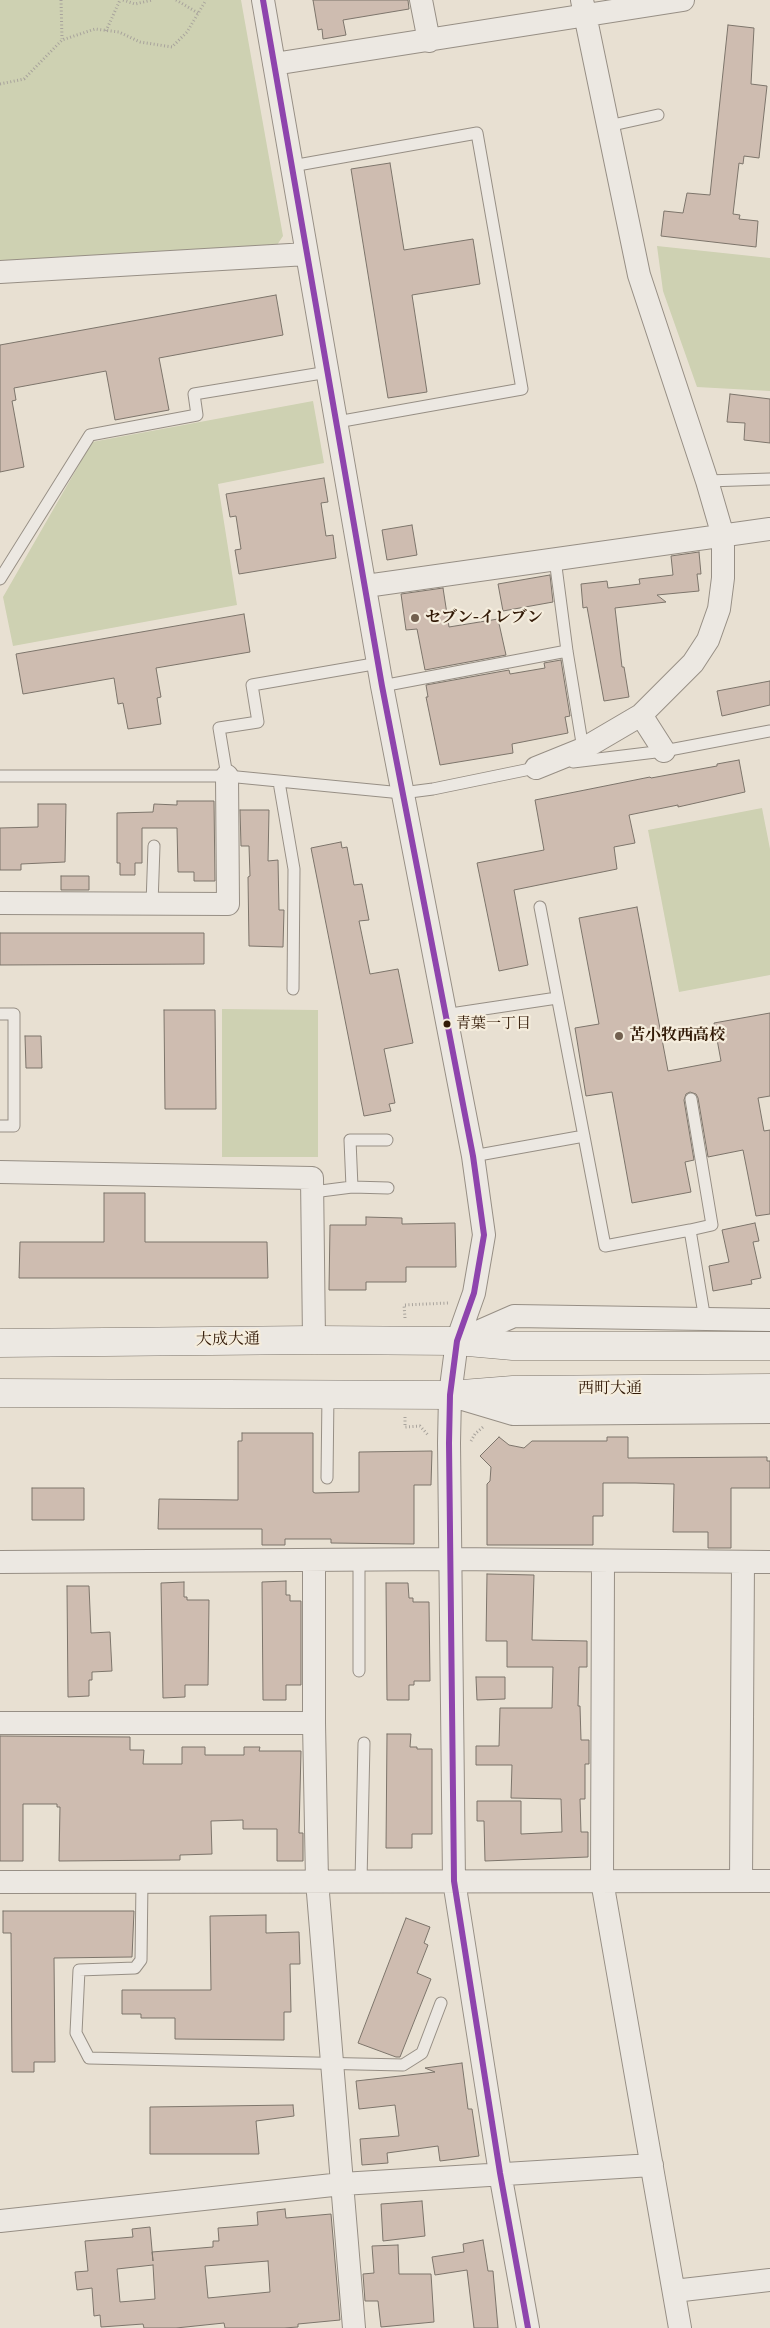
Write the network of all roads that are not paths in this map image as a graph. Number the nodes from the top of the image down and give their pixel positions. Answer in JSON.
{"nodes":[{"id":1,"x":263,"y":0,"type":"edge"},
{"id":2,"x":421,"y":0,"type":"edge"},
{"id":3,"x":683,"y":0,"type":"edge"},
{"id":4,"x":583,"y":7,"type":"edge"},
{"id":5,"x":429,"y":40,"type":"junction"},
{"id":6,"x":274,"y":64,"type":"junction"},
{"id":7,"x":658,"y":115,"type":"dead end"},
{"id":8,"x":608,"y":126,"type":"junction"},
{"id":9,"x":292,"y":166,"type":"junction"},
{"id":10,"x":307,"y":254,"type":"junction"},
{"id":11,"x":0,"y":272,"type":"edge"},
{"id":12,"x":328,"y":372,"type":"junction"},
{"id":13,"x":337,"y":422,"type":"junction"},
{"id":14,"x":770,"y":479,"type":"edge"},
{"id":15,"x":707,"y":481,"type":"junction"},
{"id":16,"x":770,"y":529,"type":"edge"},
{"id":17,"x":723,"y":536,"type":"junction"},
{"id":18,"x":555,"y":560,"type":"junction"},
{"id":19,"x":0,"y":579,"type":"edge"},
{"id":20,"x":366,"y":586,"type":"junction"},
{"id":21,"x":567,"y":651,"type":"junction"},
{"id":22,"x":379,"y":663,"type":"junction"},
{"id":23,"x":382,"y":686,"type":"junction"},
{"id":24,"x":641,"y":715,"type":"junction"},
{"id":25,"x":770,"y":731,"type":"edge"},
{"id":26,"x":583,"y":749,"type":"junction"},
{"id":27,"x":664,"y":751,"type":"junction"},
{"id":28,"x":536,"y":768,"type":"junction"},
{"id":29,"x":0,"y":776,"type":"edge"},
{"id":30,"x":227,"y":776,"type":"junction"},
{"id":31,"x":279,"y":782,"type":"junction"},
{"id":32,"x":402,"y":793,"type":"junction"},
{"id":33,"x":154,"y":846,"type":"dead end"},
{"id":34,"x":0,"y":903,"type":"edge"},
{"id":35,"x":152,"y":904,"type":"junction"},
{"id":36,"x":540,"y":907,"type":"dead end"},
{"id":37,"x":293,"y":990,"type":"dead end"},
{"id":38,"x":557,"y":998,"type":"junction"},
{"id":39,"x":0,"y":1014,"type":"edge"},
{"id":40,"x":444,"y":1015,"type":"junction"},
{"id":41,"x":691,"y":1099,"type":"dead end"},
{"id":42,"x":0,"y":1126,"type":"edge"},
{"id":43,"x":584,"y":1136,"type":"junction"},
{"id":44,"x":387,"y":1140,"type":"dead end"},
{"id":45,"x":473,"y":1156,"type":"junction"},
{"id":46,"x":0,"y":1172,"type":"edge"},
{"id":47,"x":352,"y":1187,"type":"junction"},
{"id":48,"x":388,"y":1188,"type":"dead end"},
{"id":49,"x":313,"y":1192,"type":"junction"},
{"id":50,"x":690,"y":1230,"type":"junction"},
{"id":51,"x":705,"y":1320,"type":"junction"},
{"id":52,"x":770,"y":1320,"type":"edge"},
{"id":53,"x":314,"y":1340,"type":"junction"},
{"id":54,"x":457,"y":1341,"type":"junction"},
{"id":55,"x":0,"y":1343,"type":"edge"},
{"id":56,"x":770,"y":1346,"type":"edge"},
{"id":57,"x":770,"y":1388,"type":"edge"},
{"id":58,"x":0,"y":1392,"type":"edge"},
{"id":59,"x":328,"y":1394,"type":"junction"},
{"id":60,"x":450,"y":1395,"type":"junction"},
{"id":61,"x":770,"y":1412,"type":"edge"},
{"id":62,"x":327,"y":1478,"type":"dead end"},
{"id":63,"x":450,"y":1559,"type":"junction"},
{"id":64,"x":314,"y":1560,"type":"junction"},
{"id":65,"x":359,"y":1560,"type":"junction"},
{"id":66,"x":0,"y":1562,"type":"edge"},
{"id":67,"x":602,"y":1562,"type":"junction"},
{"id":68,"x":743,"y":1562,"type":"junction"},
{"id":69,"x":770,"y":1562,"type":"edge"},
{"id":70,"x":359,"y":1671,"type":"dead end"},
{"id":71,"x":0,"y":1723,"type":"edge"},
{"id":72,"x":314,"y":1723,"type":"junction"},
{"id":73,"x":364,"y":1743,"type":"dead end"},
{"id":74,"x":142,"y":1881,"type":"junction"},
{"id":75,"x":317,"y":1881,"type":"junction"},
{"id":76,"x":361,"y":1881,"type":"junction"},
{"id":77,"x":454,"y":1881,"type":"junction"},
{"id":78,"x":602,"y":1881,"type":"junction"},
{"id":79,"x":741,"y":1881,"type":"junction"},
{"id":80,"x":770,"y":1881,"type":"edge"},
{"id":81,"x":0,"y":1882,"type":"edge"},
{"id":82,"x":442,"y":2003,"type":"dead end"},
{"id":83,"x":332,"y":2063,"type":"junction"},
{"id":84,"x":652,"y":2165,"type":"junction"},
{"id":85,"x":500,"y":2173,"type":"junction"},
{"id":86,"x":342,"y":2184,"type":"junction"},
{"id":87,"x":0,"y":2221,"type":"edge"},
{"id":88,"x":770,"y":2280,"type":"edge"},
{"id":89,"x":674,"y":2291,"type":"junction"},
{"id":90,"x":354,"y":2328,"type":"edge"},
{"id":91,"x":528,"y":2328,"type":"edge"},
{"id":92,"x":680,"y":2328,"type":"edge"}],
"edges":[{"from":1,"to":6,"type":"street"},
{"from":2,"to":5,"type":"street"},
{"from":3,"to":4,"type":"street"},
{"from":4,"to":5,"type":"street"},
{"from":4,"to":8,"type":"street"},
{"from":5,"to":6,"type":"street"},
{"from":6,"to":9,"type":"street"},
{"from":7,"to":8,"type":"lane"},
{"from":8,"to":15,"type":"street"},
{"from":9,"to":10,"type":"street"},
{"from":9,"to":13,"type":"lane"},
{"from":10,"to":11,"type":"street"},
{"from":10,"to":12,"type":"street"},
{"from":12,"to":13,"type":"street"},
{"from":12,"to":19,"type":"lane"},
{"from":13,"to":20,"type":"street"},
{"from":14,"to":15,"type":"lane"},
{"from":15,"to":17,"type":"street"},
{"from":16,"to":17,"type":"street"},
{"from":17,"to":18,"type":"street"},
{"from":17,"to":24,"type":"street"},
{"from":18,"to":20,"type":"street"},
{"from":18,"to":21,"type":"lane"},
{"from":20,"to":22,"type":"street"},
{"from":21,"to":23,"type":"lane"},
{"from":21,"to":26,"type":"lane"},
{"from":22,"to":23,"type":"street"},
{"from":22,"to":30,"type":"lane"},
{"from":23,"to":32,"type":"street"},
{"from":24,"to":26,"type":"street"},
{"from":24,"to":27,"type":"street"},
{"from":25,"to":27,"type":"lane"},
{"from":26,"to":28,"type":"street"},
{"from":27,"to":28,"type":"lane"},
{"from":28,"to":32,"type":"lane"},
{"from":29,"to":30,"type":"lane"},
{"from":30,"to":31,"type":"lane"},
{"from":30,"to":35,"type":"street"},
{"from":31,"to":32,"type":"lane"},
{"from":31,"to":37,"type":"lane"},
{"from":32,"to":40,"type":"street"},
{"from":33,"to":35,"type":"lane"},
{"from":34,"to":35,"type":"street"},
{"from":36,"to":38,"type":"lane"},
{"from":38,"to":40,"type":"lane"},
{"from":38,"to":43,"type":"lane"},
{"from":39,"to":42,"type":"lane"},
{"from":40,"to":45,"type":"street"},
{"from":41,"to":50,"type":"lane"},
{"from":43,"to":45,"type":"lane"},
{"from":43,"to":50,"type":"lane"},
{"from":44,"to":47,"type":"lane"},
{"from":45,"to":54,"type":"street"},
{"from":46,"to":49,"type":"street"},
{"from":47,"to":48,"type":"lane"},
{"from":47,"to":49,"type":"lane"},
{"from":49,"to":53,"type":"street"},
{"from":50,"to":51,"type":"lane"},
{"from":51,"to":52,"type":"street"},
{"from":51,"to":54,"type":"street"},
{"from":53,"to":54,"type":"street","name":"大成大通"},
{"from":53,"to":55,"type":"street","name":"大成大通"},
{"from":54,"to":56,"type":"street"},
{"from":54,"to":60,"type":"street"},
{"from":57,"to":60,"type":"street","name":"西町大通"},
{"from":58,"to":59,"type":"street"},
{"from":59,"to":60,"type":"street"},
{"from":59,"to":62,"type":"lane"},
{"from":60,"to":61,"type":"street"},
{"from":60,"to":63,"type":"street"},
{"from":63,"to":65,"type":"street"},
{"from":63,"to":67,"type":"street"},
{"from":63,"to":77,"type":"street"},
{"from":64,"to":65,"type":"street"},
{"from":64,"to":66,"type":"street"},
{"from":64,"to":72,"type":"street"},
{"from":65,"to":70,"type":"lane"},
{"from":67,"to":68,"type":"street"},
{"from":67,"to":78,"type":"street"},
{"from":68,"to":69,"type":"street"},
{"from":68,"to":79,"type":"street"},
{"from":71,"to":72,"type":"street"},
{"from":72,"to":75,"type":"street"},
{"from":73,"to":76,"type":"lane"},
{"from":74,"to":75,"type":"street"},
{"from":74,"to":81,"type":"street"},
{"from":74,"to":83,"type":"lane"},
{"from":75,"to":76,"type":"street"},
{"from":75,"to":83,"type":"street"},
{"from":76,"to":77,"type":"street"},
{"from":77,"to":78,"type":"street"},
{"from":77,"to":85,"type":"street"},
{"from":78,"to":79,"type":"street"},
{"from":78,"to":84,"type":"street"},
{"from":79,"to":80,"type":"street"},
{"from":82,"to":83,"type":"lane"},
{"from":83,"to":86,"type":"street"},
{"from":84,"to":85,"type":"street"},
{"from":84,"to":89,"type":"street"},
{"from":85,"to":86,"type":"street"},
{"from":85,"to":91,"type":"street"},
{"from":86,"to":87,"type":"street"},
{"from":86,"to":90,"type":"street"},
{"from":88,"to":89,"type":"street"},
{"from":89,"to":92,"type":"street"}]}
